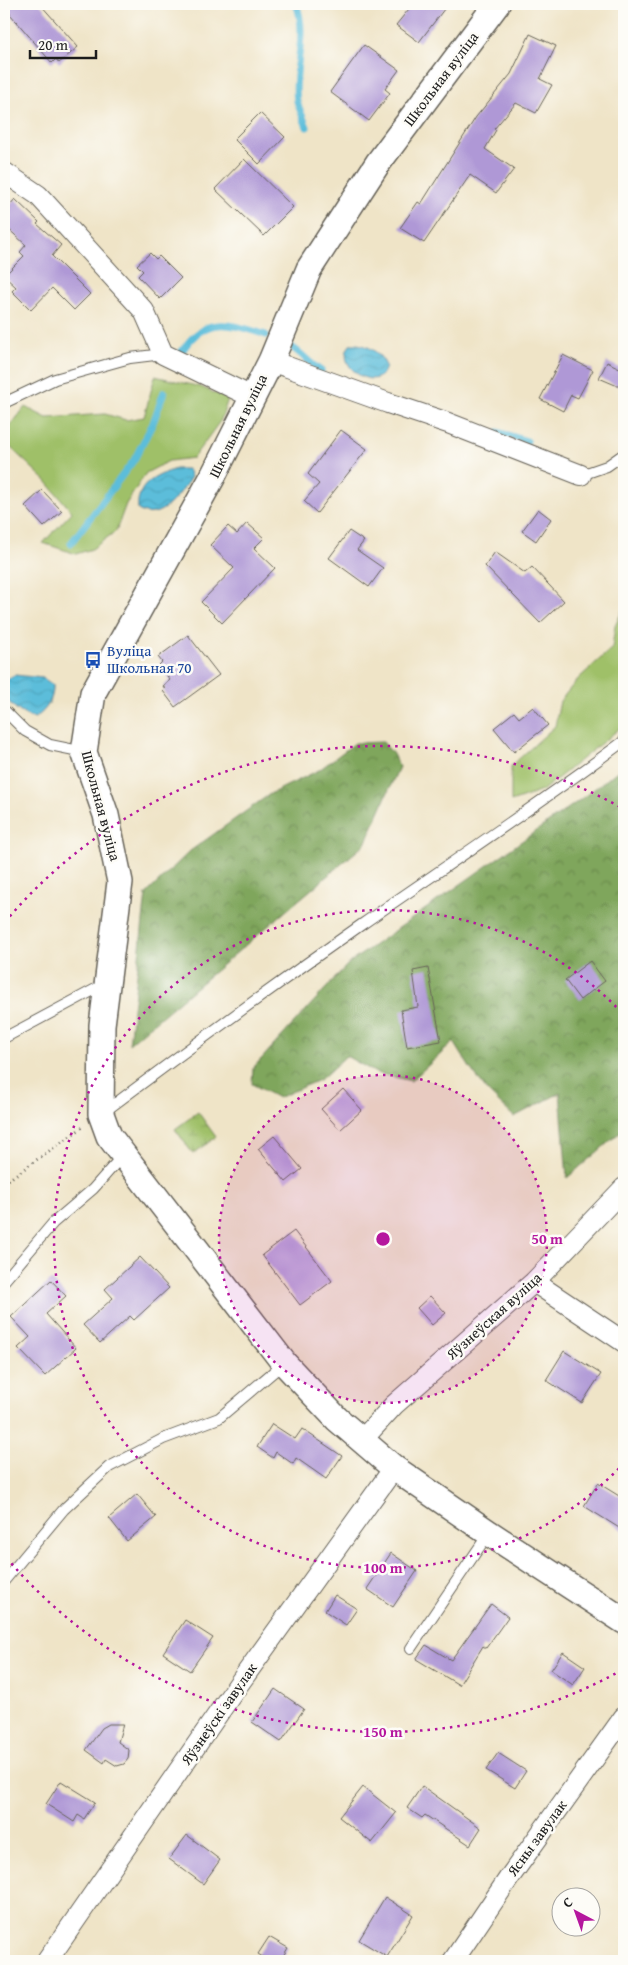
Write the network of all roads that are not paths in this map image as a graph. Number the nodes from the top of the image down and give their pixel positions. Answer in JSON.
{"nodes":[{"id":1,"x":497,"y":4,"type":"edge"},
{"id":2,"x":4,"y":172,"type":"edge"},
{"id":3,"x":163,"y":354,"type":"junction"},
{"id":4,"x":271,"y":361,"type":"junction"},
{"id":5,"x":252,"y":397,"type":"junction"},
{"id":6,"x":4,"y":404,"type":"edge"},
{"id":7,"x":624,"y":454,"type":"edge"},
{"id":8,"x":581,"y":475,"type":"joint"},
{"id":9,"x":4,"y":710,"type":"edge"},
{"id":10,"x":624,"y":741,"type":"edge"},
{"id":11,"x":84,"y":752,"type":"junction"},
{"id":12,"x":108,"y":982,"type":"junction"},
{"id":13,"x":4,"y":1038,"type":"edge"},
{"id":14,"x":101,"y":1114,"type":"junction"},
{"id":15,"x":124,"y":1155,"type":"junction"},
{"id":16,"x":624,"y":1188,"type":"edge"},
{"id":17,"x":4,"y":1281,"type":"edge"},
{"id":18,"x":534,"y":1282,"type":"junction"},
{"id":19,"x":624,"y":1342,"type":"edge"},
{"id":20,"x":284,"y":1363,"type":"junction"},
{"id":21,"x":361,"y":1441,"type":"junction"},
{"id":22,"x":394,"y":1468,"type":"junction"},
{"id":23,"x":489,"y":1533,"type":"junction"},
{"id":24,"x":4,"y":1581,"type":"edge"},
{"id":25,"x":624,"y":1621,"type":"edge"},
{"id":26,"x":410,"y":1648,"type":"dead end"},
{"id":27,"x":624,"y":1717,"type":"edge"},
{"id":28,"x":47,"y":1961,"type":"edge"},
{"id":29,"x":453,"y":1961,"type":"edge"}],
"edges":[{"from":1,"to":4,"type":"street","name":"Школьная вуліца"},
{"from":2,"to":3,"type":"street"},
{"from":3,"to":5,"type":"street"},
{"from":3,"to":6,"type":"lane"},
{"from":4,"to":5,"type":"street","name":"Школьная вуліца"},
{"from":4,"to":8,"type":"street"},
{"from":5,"to":11,"type":"street","name":"Школьная вуліца"},
{"from":7,"to":8,"type":"lane"},
{"from":9,"to":11,"type":"lane"},
{"from":10,"to":14,"type":"lane"},
{"from":11,"to":12,"type":"street","name":"Школьная вуліца"},
{"from":12,"to":13,"type":"lane"},
{"from":12,"to":14,"type":"street","name":"Школьная вуліца"},
{"from":14,"to":15,"type":"street"},
{"from":15,"to":17,"type":"lane"},
{"from":15,"to":20,"type":"street"},
{"from":16,"to":18,"type":"street","name":"Яўзнеўская вуліца"},
{"from":18,"to":19,"type":"street"},
{"from":18,"to":21,"type":"street","name":"Яўзнеўская вуліца"},
{"from":20,"to":21,"type":"street"},
{"from":20,"to":24,"type":"lane"},
{"from":21,"to":22,"type":"street"},
{"from":22,"to":23,"type":"street"},
{"from":22,"to":28,"type":"street","name":"Яўзнеўскі завулак"},
{"from":23,"to":25,"type":"street"},
{"from":23,"to":26,"type":"lane"},
{"from":27,"to":29,"type":"street","name":"Ясны завулак"}]}
